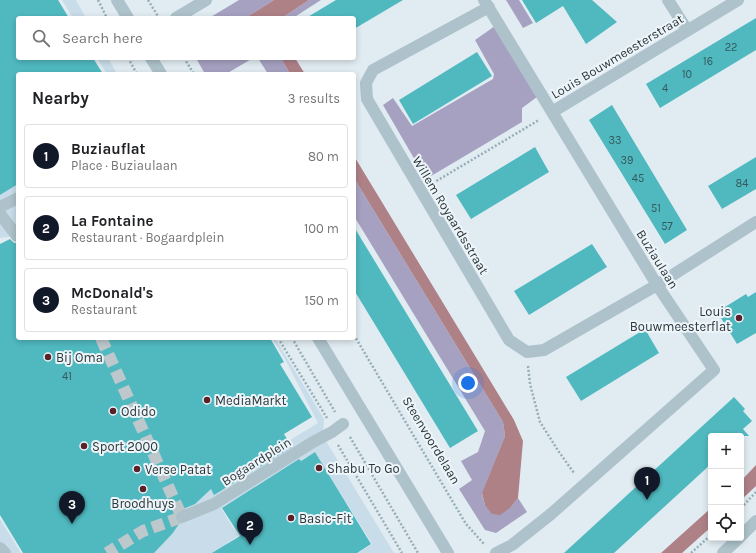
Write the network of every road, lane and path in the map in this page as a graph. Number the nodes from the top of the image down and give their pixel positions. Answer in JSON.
{"nodes":[{"id":1,"x":117,"y":0,"type":"edge"},
{"id":2,"x":148,"y":0,"type":"edge"},
{"id":3,"x":206,"y":0,"type":"edge"},
{"id":4,"x":668,"y":0,"type":"edge"},
{"id":5,"x":738,"y":0,"type":"edge"},
{"id":6,"x":486,"y":4,"type":"edge"},
{"id":7,"x":127,"y":16,"type":"edge"},
{"id":8,"x":158,"y":16,"type":"edge"},
{"id":9,"x":179,"y":16,"type":"edge"},
{"id":10,"x":687,"y":30,"type":"junction"},
{"id":11,"x":129,"y":60,"type":"edge"},
{"id":12,"x":152,"y":60,"type":"edge"},
{"id":13,"x":185,"y":60,"type":"edge"},
{"id":14,"x":137,"y":72,"type":"edge"},
{"id":15,"x":159,"y":72,"type":"edge"},
{"id":16,"x":193,"y":72,"type":"edge"},
{"id":17,"x":552,"y":112,"type":"junction"},
{"id":18,"x":421,"y":191,"type":"junction"},
{"id":19,"x":16,"y":199,"type":"edge"},
{"id":20,"x":0,"y":207,"type":"edge"},
{"id":21,"x":0,"y":214,"type":"edge"},
{"id":22,"x":756,"y":222,"type":"edge"},
{"id":23,"x":16,"y":235,"type":"edge"},
{"id":24,"x":657,"y":285,"type":"junction"},
{"id":25,"x":356,"y":338,"type":"edge"},
{"id":26,"x":293,"y":340,"type":"edge"},
{"id":27,"x":319,"y":340,"type":"edge"},
{"id":28,"x":527,"y":352,"type":"junction"},
{"id":29,"x":343,"y":424,"type":"junction"},
{"id":30,"x":583,"y":485,"type":"junction"},
{"id":31,"x":756,"y":492,"type":"edge"},
{"id":32,"x":744,"y":505,"type":"edge"},
{"id":33,"x":182,"y":517,"type":"dead end"},
{"id":34,"x":756,"y":521,"type":"edge"},
{"id":35,"x":744,"y":533,"type":"edge"},
{"id":36,"x":708,"y":538,"type":"edge"},
{"id":37,"x":735,"y":541,"type":"edge"},
{"id":38,"x":0,"y":548,"type":"edge"},
{"id":39,"x":492,"y":550,"type":"edge"},
{"id":40,"x":4,"y":553,"type":"edge"},
{"id":41,"x":418,"y":553,"type":"edge"},
{"id":42,"x":448,"y":553,"type":"edge"},
{"id":43,"x":690,"y":553,"type":"edge"},
{"id":44,"x":723,"y":553,"type":"edge"}],
"edges":[{"from":1,"to":7,"type":"street"},
{"from":2,"to":8,"type":"path"},
{"from":3,"to":9,"type":"street"},
{"from":4,"to":10,"type":"street"},
{"from":5,"to":10,"type":"street","name":"Louis Bouwmeesterstraat"},
{"from":6,"to":17,"type":"street","name":"Buziaulaan"},
{"from":6,"to":18,"type":"street","name":"Willem Royaardsstraat"},
{"from":10,"to":17,"type":"street","name":"Louis Bouwmeesterstraat"},
{"from":11,"to":14,"type":"path"},
{"from":12,"to":15,"type":"street"},
{"from":13,"to":16,"type":"path"},
{"from":17,"to":18,"type":"path"},
{"from":17,"to":24,"type":"street","name":"Buziaulaan"},
{"from":18,"to":28,"type":"street","name":"Willem Royaardsstraat"},
{"from":19,"to":20,"type":"street"},
{"from":21,"to":23,"type":"street"},
{"from":22,"to":24,"type":"street"},
{"from":24,"to":28,"type":"street"},
{"from":24,"to":30,"type":"street","name":"Buziaulaan"},
{"from":25,"to":39,"type":"path","name":"Steenvoordelaan"},
{"from":26,"to":29,"type":"path"},
{"from":27,"to":42,"type":"street"},
{"from":28,"to":30,"type":"path"},
{"from":29,"to":33,"type":"street","name":"Bogaardplein"},
{"from":29,"to":41,"type":"path"},
{"from":30,"to":39,"type":"street","name":"Buziaulaan"},
{"from":31,"to":32,"type":"path"},
{"from":34,"to":35,"type":"street"},
{"from":36,"to":43,"type":"path"},
{"from":37,"to":44,"type":"street"},
{"from":38,"to":40,"type":"street"}]}
